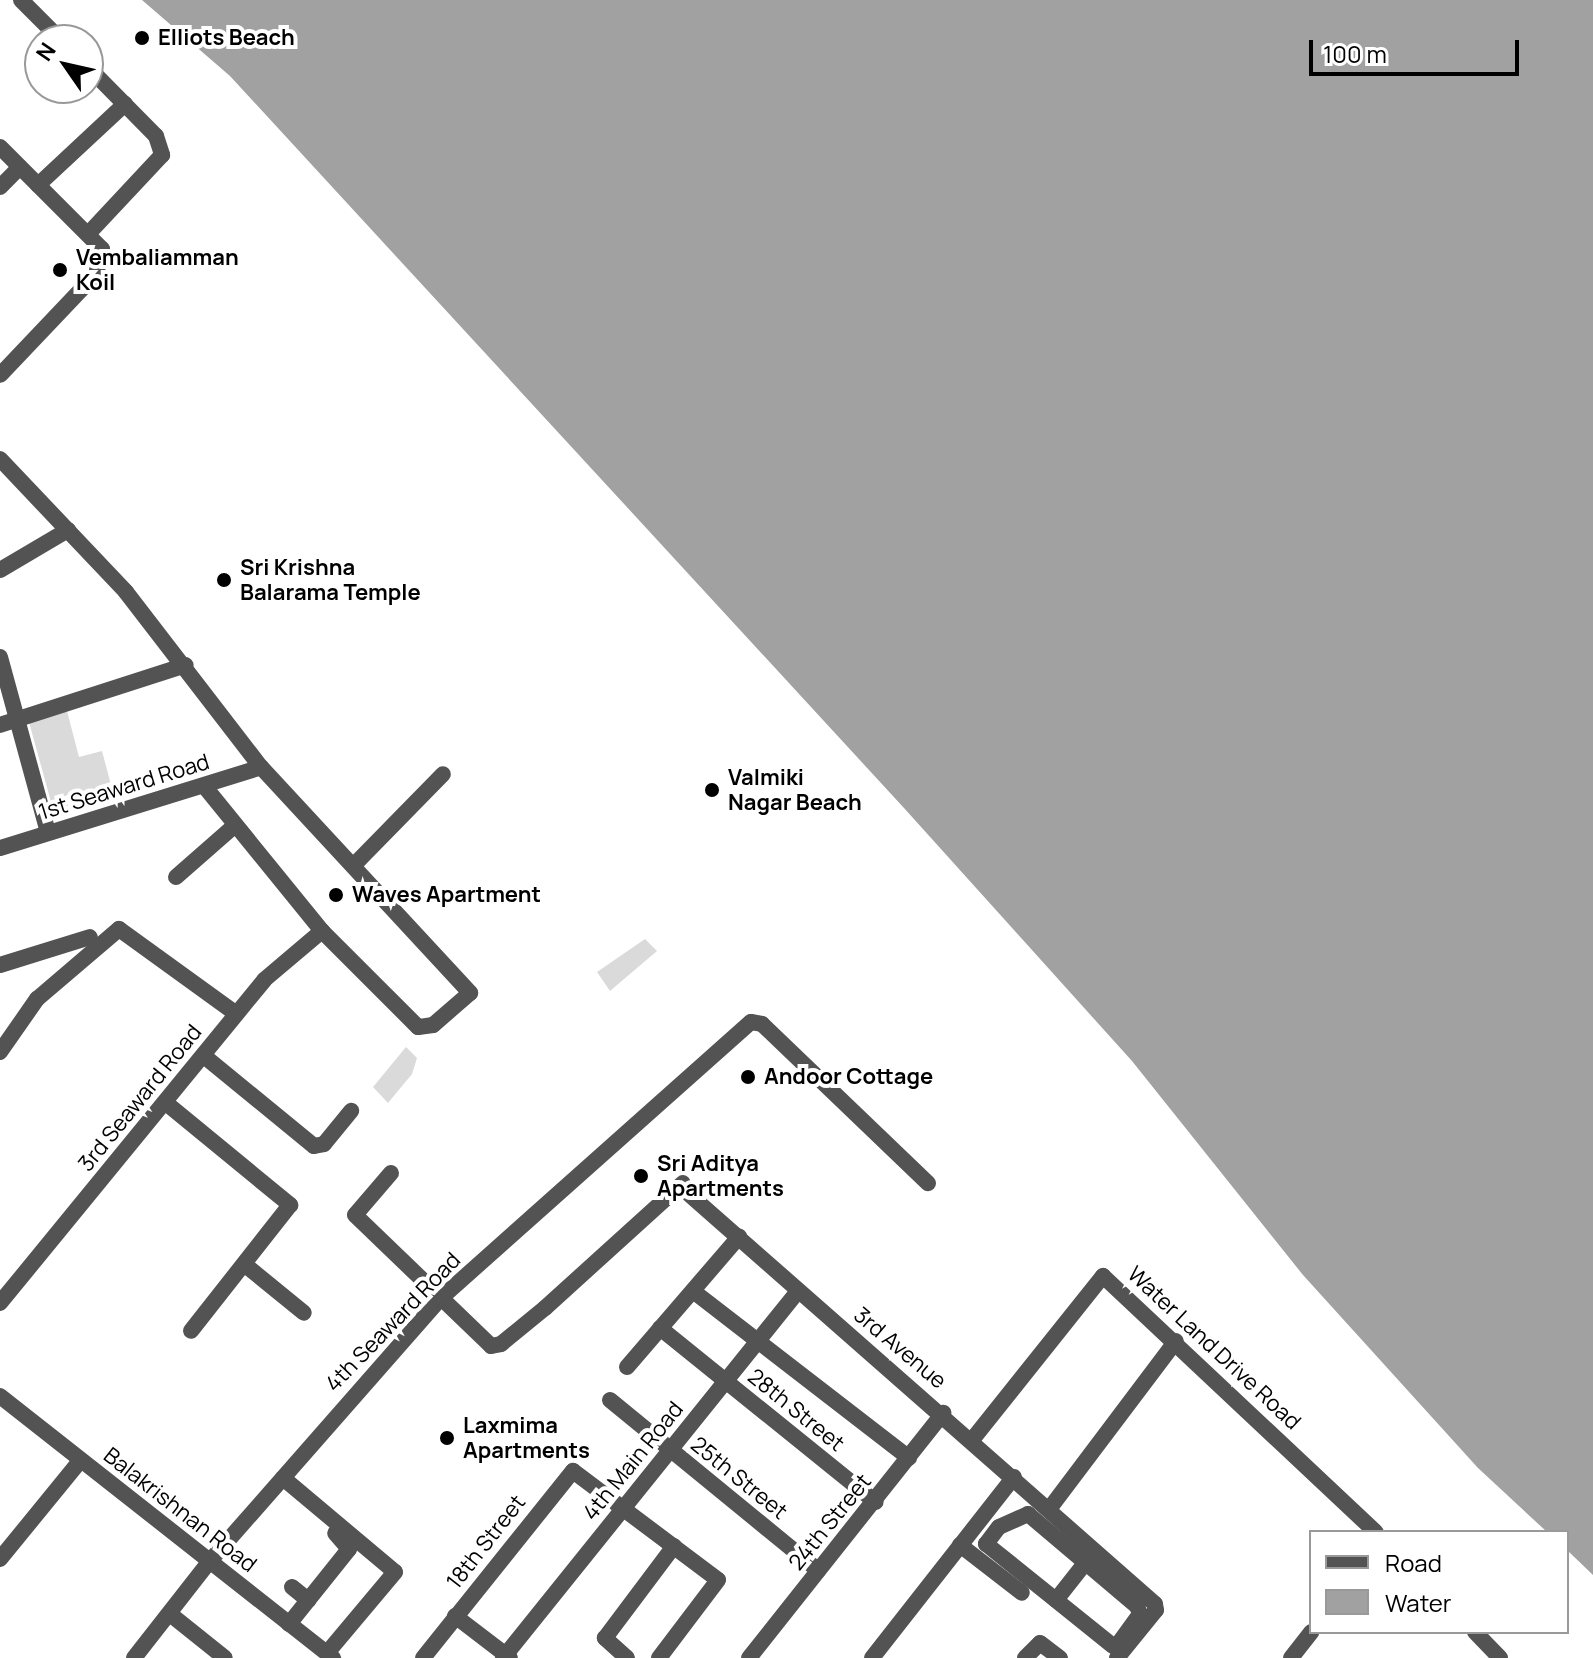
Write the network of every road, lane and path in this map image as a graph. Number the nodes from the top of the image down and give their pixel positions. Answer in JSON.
{"nodes":[{"id":1,"x":21,"y":0,"type":"edge"},
{"id":2,"x":45,"y":24,"type":"edge"},
{"id":3,"x":104,"y":83,"type":"edge"},
{"id":4,"x":125,"y":104,"type":"junction"},
{"id":5,"x":0,"y":147,"type":"edge"},
{"id":6,"x":20,"y":167,"type":"junction"},
{"id":7,"x":38,"y":185,"type":"junction"},
{"id":8,"x":0,"y":187,"type":"edge"},
{"id":9,"x":88,"y":234,"type":"junction"},
{"id":10,"x":0,"y":375,"type":"edge"},
{"id":11,"x":0,"y":459,"type":"edge"},
{"id":12,"x":68,"y":530,"type":"junction"},
{"id":13,"x":0,"y":570,"type":"edge"},
{"id":14,"x":0,"y":657,"type":"edge"},
{"id":15,"x":186,"y":665,"type":"junction"},
{"id":16,"x":17,"y":720,"type":"junction"},
{"id":17,"x":0,"y":725,"type":"edge"},
{"id":18,"x":261,"y":767,"type":"junction"},
{"id":19,"x":443,"y":774,"type":"dead end"},
{"id":20,"x":205,"y":787,"type":"junction"},
{"id":21,"x":234,"y":826,"type":"junction"},
{"id":22,"x":48,"y":833,"type":"junction"},
{"id":23,"x":0,"y":848,"type":"edge"},
{"id":24,"x":354,"y":865,"type":"junction"},
{"id":25,"x":176,"y":877,"type":"dead end"},
{"id":26,"x":322,"y":931,"type":"junction"},
{"id":27,"x":90,"y":937,"type":"dead end"},
{"id":28,"x":0,"y":965,"type":"edge"},
{"id":29,"x":235,"y":1013,"type":"junction"},
{"id":30,"x":0,"y":1052,"type":"edge"},
{"id":31,"x":204,"y":1056,"type":"junction"},
{"id":32,"x":166,"y":1103,"type":"junction"},
{"id":33,"x":351,"y":1111,"type":"dead end"},
{"id":34,"x":391,"y":1173,"type":"dead end"},
{"id":35,"x":928,"y":1183,"type":"dead end"},
{"id":36,"x":739,"y":1237,"type":"junction"},
{"id":37,"x":244,"y":1264,"type":"junction"},
{"id":38,"x":693,"y":1291,"type":"junction"},
{"id":39,"x":798,"y":1291,"type":"junction"},
{"id":40,"x":441,"y":1298,"type":"junction"},
{"id":41,"x":0,"y":1303,"type":"edge"},
{"id":42,"x":304,"y":1313,"type":"dead end"},
{"id":43,"x":660,"y":1328,"type":"junction"},
{"id":44,"x":191,"y":1331,"type":"dead end"},
{"id":45,"x":758,"y":1341,"type":"junction"},
{"id":46,"x":1176,"y":1341,"type":"junction"},
{"id":47,"x":627,"y":1367,"type":"dead end"},
{"id":48,"x":725,"y":1382,"type":"junction"},
{"id":49,"x":0,"y":1396,"type":"edge"},
{"id":50,"x":610,"y":1400,"type":"dead end"},
{"id":51,"x":943,"y":1413,"type":"junction"},
{"id":52,"x":972,"y":1440,"type":"junction"},
{"id":53,"x":670,"y":1450,"type":"junction"},
{"id":54,"x":909,"y":1458,"type":"junction"},
{"id":55,"x":80,"y":1461,"type":"junction"},
{"id":56,"x":1014,"y":1477,"type":"junction"},
{"id":57,"x":280,"y":1482,"type":"junction"},
{"id":58,"x":876,"y":1502,"type":"junction"},
{"id":59,"x":1047,"y":1505,"type":"junction"},
{"id":60,"x":624,"y":1508,"type":"junction"},
{"id":61,"x":1032,"y":1518,"type":"junction"},
{"id":62,"x":1374,"y":1530,"type":"edge"},
{"id":63,"x":960,"y":1545,"type":"junction"},
{"id":64,"x":674,"y":1546,"type":"junction"},
{"id":65,"x":1082,"y":1551,"type":"junction"},
{"id":66,"x":0,"y":1559,"type":"edge"},
{"id":67,"x":209,"y":1562,"type":"junction"},
{"id":68,"x":818,"y":1570,"type":"junction"},
{"id":69,"x":292,"y":1587,"type":"dead end"},
{"id":70,"x":1022,"y":1593,"type":"dead end"},
{"id":71,"x":308,"y":1600,"type":"junction"},
{"id":72,"x":1056,"y":1600,"type":"junction"},
{"id":73,"x":170,"y":1614,"type":"junction"},
{"id":74,"x":455,"y":1616,"type":"junction"},
{"id":75,"x":289,"y":1624,"type":"junction"},
{"id":76,"x":1309,"y":1634,"type":"edge"},
{"id":77,"x":1477,"y":1634,"type":"edge"},
{"id":78,"x":330,"y":1656,"type":"edge"},
{"id":79,"x":507,"y":1657,"type":"edge"},
{"id":80,"x":134,"y":1658,"type":"edge"},
{"id":81,"x":225,"y":1658,"type":"edge"},
{"id":82,"x":423,"y":1658,"type":"edge"},
{"id":83,"x":627,"y":1658,"type":"edge"},
{"id":84,"x":659,"y":1658,"type":"edge"},
{"id":85,"x":749,"y":1658,"type":"edge"},
{"id":86,"x":872,"y":1658,"type":"edge"},
{"id":87,"x":1025,"y":1658,"type":"edge"},
{"id":88,"x":1060,"y":1658,"type":"edge"},
{"id":89,"x":1117,"y":1658,"type":"edge"},
{"id":90,"x":1291,"y":1658,"type":"edge"},
{"id":91,"x":1500,"y":1658,"type":"edge"}],
"edges":[{"from":1,"to":2,"type":"street"},
{"from":3,"to":4,"type":"street"},
{"from":4,"to":7,"type":"street"},
{"from":4,"to":9,"type":"street"},
{"from":5,"to":6,"type":"street"},
{"from":6,"to":7,"type":"street"},
{"from":6,"to":8,"type":"street"},
{"from":7,"to":9,"type":"street"},
{"from":9,"to":10,"type":"street"},
{"from":11,"to":12,"type":"street"},
{"from":12,"to":13,"type":"street"},
{"from":12,"to":15,"type":"street"},
{"from":14,"to":16,"type":"street"},
{"from":15,"to":16,"type":"street"},
{"from":15,"to":18,"type":"street"},
{"from":16,"to":17,"type":"street"},
{"from":16,"to":22,"type":"street"},
{"from":18,"to":20,"type":"street","name":"1st Seaward Road"},
{"from":18,"to":24,"type":"street"},
{"from":19,"to":24,"type":"street"},
{"from":20,"to":21,"type":"street"},
{"from":20,"to":22,"type":"street","name":"1st Seaward Road"},
{"from":21,"to":25,"type":"street"},
{"from":21,"to":26,"type":"street"},
{"from":22,"to":23,"type":"street","name":"1st Seaward Road"},
{"from":24,"to":26,"type":"street"},
{"from":26,"to":29,"type":"street","name":"3rd Seaward Road"},
{"from":27,"to":28,"type":"street"},
{"from":29,"to":30,"type":"street"},
{"from":29,"to":31,"type":"street","name":"3rd Seaward Road"},
{"from":31,"to":32,"type":"street","name":"3rd Seaward Road"},
{"from":31,"to":33,"type":"street"},
{"from":32,"to":37,"type":"street"},
{"from":32,"to":41,"type":"street","name":"3rd Seaward Road"},
{"from":34,"to":40,"type":"street"},
{"from":35,"to":40,"type":"street","name":"4th Seaward Road"},
{"from":36,"to":38,"type":"street"},
{"from":36,"to":39,"type":"street","name":"3rd Avenue"},
{"from":36,"to":40,"type":"street","name":"3rd Avenue"},
{"from":37,"to":42,"type":"street"},
{"from":37,"to":44,"type":"street"},
{"from":38,"to":43,"type":"street"},
{"from":38,"to":45,"type":"street"},
{"from":39,"to":45,"type":"street","name":"4th Main Road"},
{"from":39,"to":51,"type":"street","name":"3rd Avenue"},
{"from":40,"to":57,"type":"street","name":"4th Seaward Road"},
{"from":43,"to":47,"type":"street"},
{"from":43,"to":48,"type":"street","name":"28th Street"},
{"from":45,"to":48,"type":"street","name":"4th Main Road"},
{"from":45,"to":54,"type":"street"},
{"from":46,"to":52,"type":"street","name":"Water Land Drive Road"},
{"from":46,"to":59,"type":"street"},
{"from":46,"to":62,"type":"street","name":"Water Land Drive Road"},
{"from":48,"to":53,"type":"street","name":"4th Main Road"},
{"from":48,"to":58,"type":"street","name":"28th Street"},
{"from":49,"to":55,"type":"street","name":"Balakrishnan Road"},
{"from":50,"to":53,"type":"street","name":"25th Street"},
{"from":51,"to":52,"type":"street","name":"3rd Avenue"},
{"from":51,"to":54,"type":"street","name":"24th Street"},
{"from":52,"to":56,"type":"street","name":"3rd Avenue"},
{"from":53,"to":60,"type":"street","name":"4th Main Road"},
{"from":53,"to":68,"type":"street","name":"25th Street"},
{"from":54,"to":58,"type":"street","name":"24th Street"},
{"from":55,"to":66,"type":"street"},
{"from":55,"to":67,"type":"street","name":"Balakrishnan Road"},
{"from":56,"to":59,"type":"street"},
{"from":56,"to":63,"type":"street"},
{"from":57,"to":67,"type":"street","name":"4th Seaward Road"},
{"from":57,"to":71,"type":"street"},
{"from":57,"to":78,"type":"street"},
{"from":58,"to":68,"type":"street","name":"24th Street"},
{"from":59,"to":61,"type":"street"},
{"from":59,"to":65,"type":"street"},
{"from":60,"to":64,"type":"street"},
{"from":60,"to":74,"type":"street","name":"18th Street"},
{"from":60,"to":79,"type":"street","name":"4th Main Road"},
{"from":61,"to":65,"type":"street"},
{"from":61,"to":72,"type":"street"},
{"from":63,"to":70,"type":"street"},
{"from":63,"to":86,"type":"street"},
{"from":64,"to":83,"type":"street"},
{"from":64,"to":84,"type":"street"},
{"from":65,"to":72,"type":"street"},
{"from":65,"to":72,"type":"street"},
{"from":65,"to":89,"type":"street"},
{"from":67,"to":73,"type":"street","name":"4th Seaward Road"},
{"from":67,"to":75,"type":"street","name":"Balakrishnan Road"},
{"from":68,"to":85,"type":"street","name":"24th Street"},
{"from":69,"to":71,"type":"street"},
{"from":71,"to":75,"type":"street"},
{"from":73,"to":80,"type":"street","name":"4th Seaward Road"},
{"from":73,"to":81,"type":"street"},
{"from":74,"to":79,"type":"street"},
{"from":74,"to":82,"type":"street"},
{"from":75,"to":78,"type":"street","name":"Balakrishnan Road"},
{"from":76,"to":90,"type":"street"},
{"from":77,"to":91,"type":"street"},
{"from":87,"to":88,"type":"street"}]}
